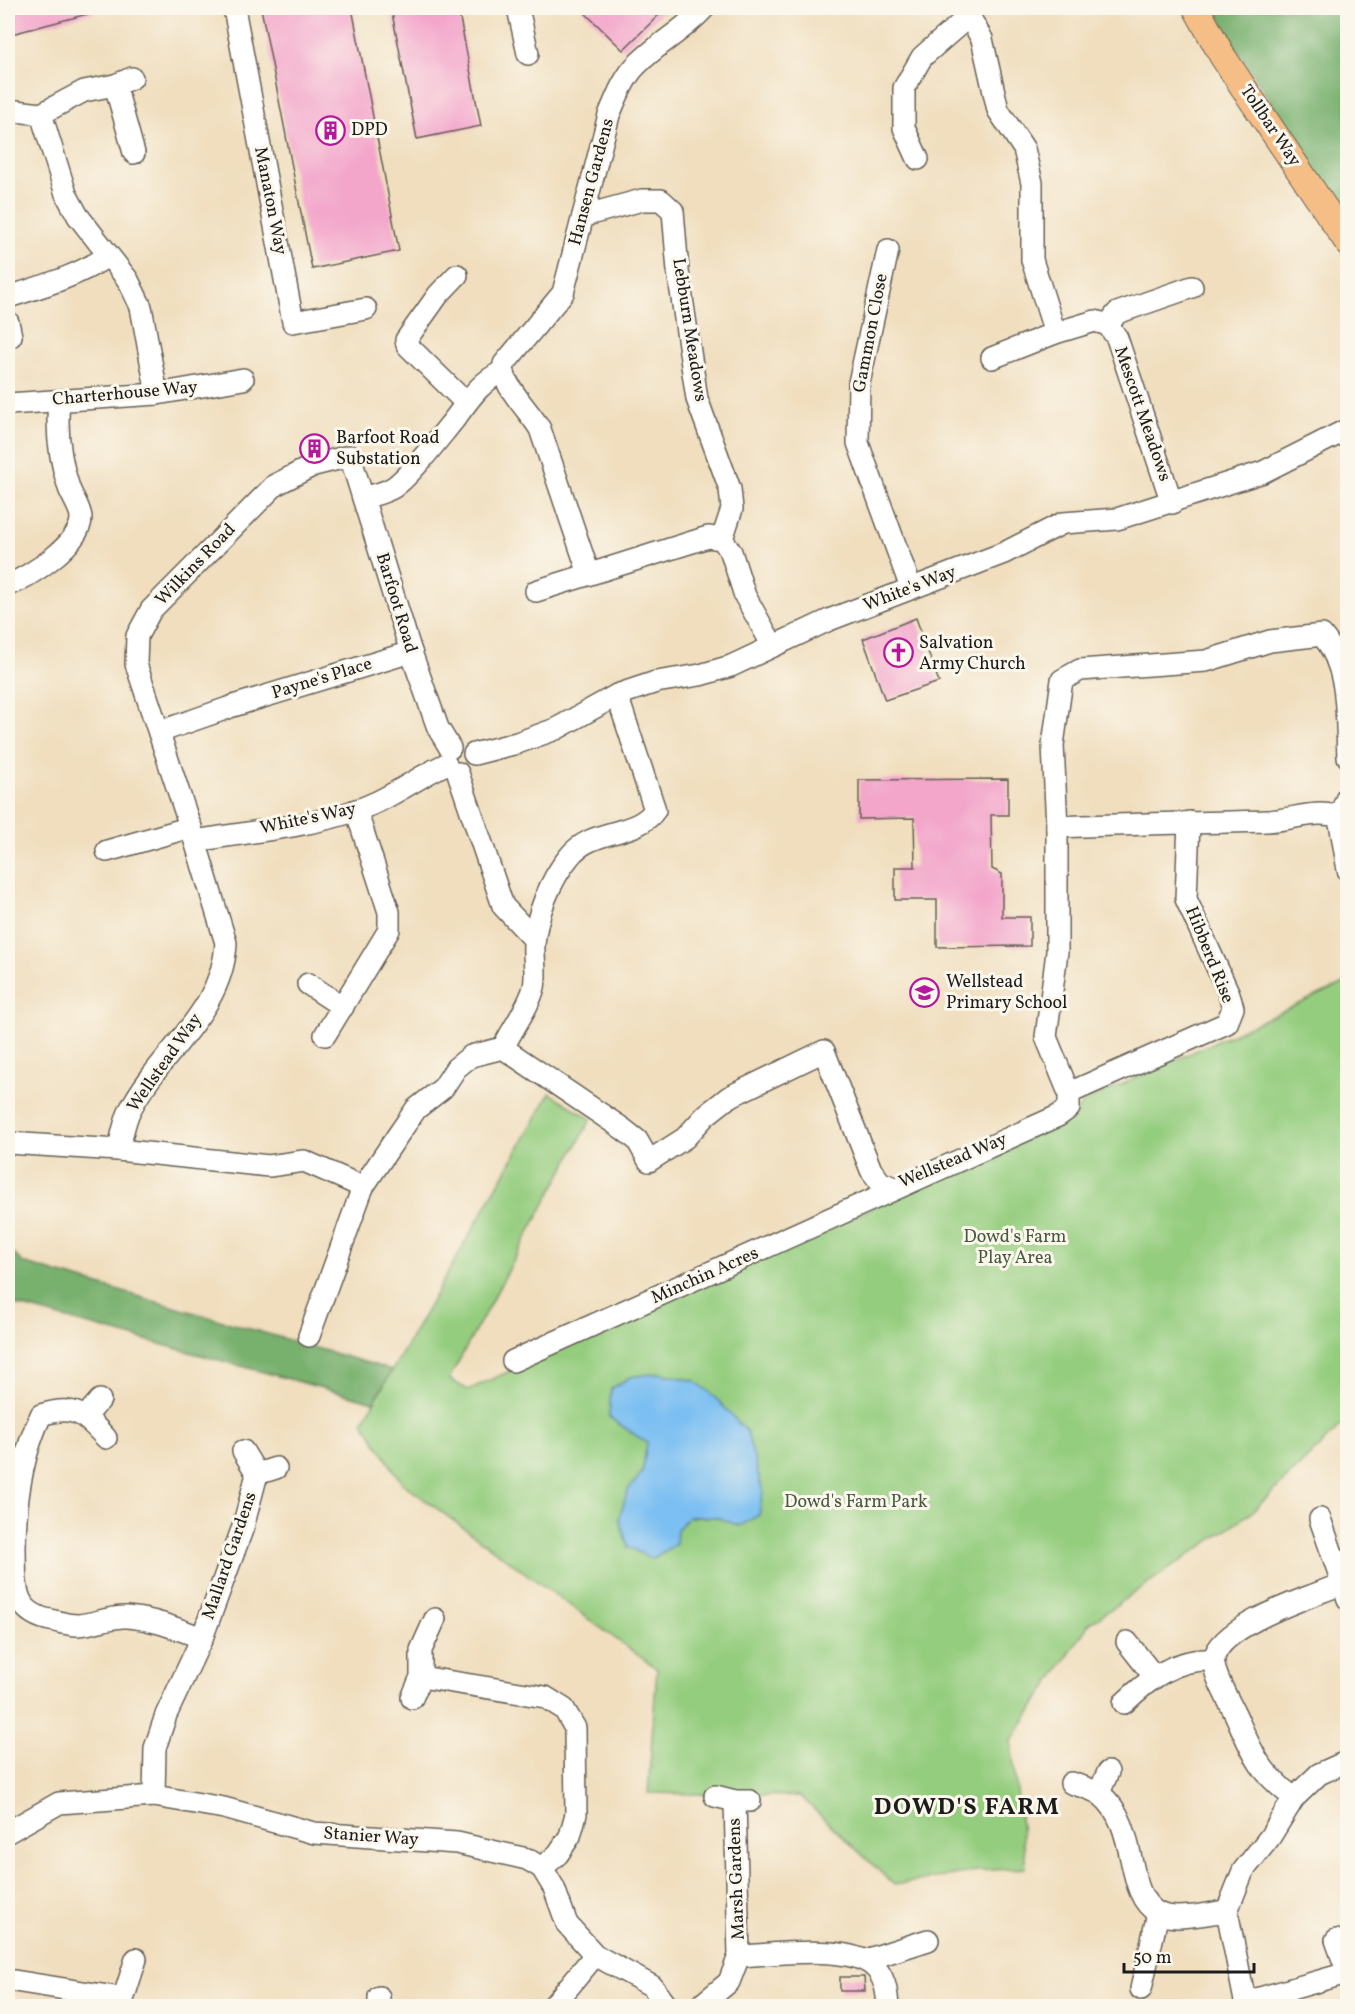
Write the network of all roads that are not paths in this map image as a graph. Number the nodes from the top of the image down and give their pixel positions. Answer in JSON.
{"nodes":[{"id":1,"x":234,"y":8,"type":"edge"},
{"id":2,"x":518,"y":8,"type":"edge"},
{"id":3,"x":704,"y":8,"type":"edge"},
{"id":4,"x":1196,"y":8,"type":"edge"},
{"id":5,"x":975,"y":12,"type":"edge"},
{"id":6,"x":528,"y":54,"type":"dead end"},
{"id":7,"x":8,"y":110,"type":"edge"},
{"id":8,"x":41,"y":114,"type":"junction"},
{"id":9,"x":134,"y":153,"type":"dead end"},
{"id":10,"x":918,"y":159,"type":"dead end"},
{"id":11,"x":583,"y":216,"type":"junction"},
{"id":12,"x":1347,"y":243,"type":"edge"},
{"id":13,"x":888,"y":250,"type":"dead end"},
{"id":14,"x":108,"y":256,"type":"junction"},
{"id":15,"x":457,"y":275,"type":"dead end"},
{"id":16,"x":1192,"y":287,"type":"dead end"},
{"id":17,"x":8,"y":297,"type":"edge"},
{"id":18,"x":366,"y":309,"type":"dead end"},
{"id":19,"x":1108,"y":325,"type":"junction"},
{"id":20,"x":1055,"y":333,"type":"junction"},
{"id":21,"x":992,"y":358,"type":"dead end"},
{"id":22,"x":502,"y":372,"type":"junction"},
{"id":23,"x":243,"y":379,"type":"dead end"},
{"id":24,"x":157,"y":394,"type":"junction"},
{"id":25,"x":59,"y":401,"type":"junction"},
{"id":26,"x":465,"y":402,"type":"junction"},
{"id":27,"x":8,"y":404,"type":"edge"},
{"id":28,"x":1347,"y":429,"type":"edge"},
{"id":29,"x":350,"y":456,"type":"joint"},
{"id":30,"x":363,"y":498,"type":"junction"},
{"id":31,"x":1172,"y":503,"type":"junction"},
{"id":32,"x":722,"y":539,"type":"junction"},
{"id":33,"x":589,"y":574,"type":"junction"},
{"id":34,"x":8,"y":585,"type":"edge"},
{"id":35,"x":911,"y":588,"type":"junction"},
{"id":36,"x":536,"y":591,"type":"dead end"},
{"id":37,"x":772,"y":646,"type":"junction"},
{"id":38,"x":411,"y":652,"type":"junction"},
{"id":39,"x":618,"y":695,"type":"junction"},
{"id":40,"x":159,"y":732,"type":"junction"},
{"id":41,"x":1347,"y":757,"type":"edge"},
{"id":42,"x":451,"y":761,"type":"junction"},
{"id":43,"x":1347,"y":795,"type":"edge"},
{"id":44,"x":356,"y":810,"type":"junction"},
{"id":45,"x":1340,"y":818,"type":"junction"},
{"id":46,"x":1189,"y":822,"type":"junction"},
{"id":47,"x":1057,"y":827,"type":"junction"},
{"id":48,"x":193,"y":834,"type":"junction"},
{"id":49,"x":107,"y":851,"type":"dead end"},
{"id":50,"x":1347,"y":870,"type":"edge"},
{"id":51,"x":534,"y":939,"type":"junction"},
{"id":52,"x":308,"y":984,"type":"dead end"},
{"id":53,"x":343,"y":1007,"type":"junction"},
{"id":54,"x":325,"y":1035,"type":"dead end"},
{"id":55,"x":503,"y":1048,"type":"junction"},
{"id":56,"x":1068,"y":1093,"type":"junction"},
{"id":57,"x":8,"y":1143,"type":"edge"},
{"id":58,"x":118,"y":1150,"type":"junction"},
{"id":59,"x":363,"y":1187,"type":"junction"},
{"id":60,"x":895,"y":1188,"type":"junction"},
{"id":61,"x":309,"y":1335,"type":"dead end"},
{"id":62,"x":513,"y":1361,"type":"dead end"},
{"id":63,"x":100,"y":1400,"type":"dead end"},
{"id":64,"x":86,"y":1416,"type":"junction"},
{"id":65,"x":106,"y":1438,"type":"dead end"},
{"id":66,"x":243,"y":1451,"type":"dead end"},
{"id":67,"x":1320,"y":1519,"type":"dead end"},
{"id":68,"x":1344,"y":1591,"type":"edge"},
{"id":69,"x":435,"y":1619,"type":"dead end"},
{"id":70,"x":202,"y":1638,"type":"junction"},
{"id":71,"x":1127,"y":1642,"type":"dead end"},
{"id":72,"x":1214,"y":1660,"type":"junction"},
{"id":73,"x":1153,"y":1675,"type":"junction"},
{"id":74,"x":421,"y":1677,"type":"junction"},
{"id":75,"x":412,"y":1698,"type":"dead end"},
{"id":76,"x":1124,"y":1703,"type":"dead end"},
{"id":77,"x":1347,"y":1761,"type":"edge"},
{"id":78,"x":1108,"y":1772,"type":"dead end"},
{"id":79,"x":1071,"y":1783,"type":"dead end"},
{"id":80,"x":1099,"y":1793,"type":"junction"},
{"id":81,"x":154,"y":1796,"type":"junction"},
{"id":82,"x":1294,"y":1798,"type":"junction"},
{"id":83,"x":733,"y":1800,"type":"dead end"},
{"id":84,"x":9,"y":1827,"type":"edge"},
{"id":85,"x":542,"y":1868,"type":"junction"},
{"id":86,"x":1227,"y":1911,"type":"junction"},
{"id":87,"x":1158,"y":1913,"type":"junction"},
{"id":88,"x":928,"y":1940,"type":"dead end"},
{"id":89,"x":1336,"y":1940,"type":"dead end"},
{"id":90,"x":595,"y":1955,"type":"junction"},
{"id":91,"x":739,"y":1956,"type":"junction"},
{"id":92,"x":136,"y":1959,"type":"dead end"},
{"id":93,"x":866,"y":1960,"type":"junction"},
{"id":94,"x":1347,"y":1973,"type":"edge"},
{"id":95,"x":8,"y":1980,"type":"edge"},
{"id":96,"x":1141,"y":1989,"type":"dead end"},
{"id":97,"x":121,"y":2002,"type":"edge"},
{"id":98,"x":1246,"y":2004,"type":"edge"},
{"id":99,"x":553,"y":2007,"type":"edge"},
{"id":100,"x":667,"y":2007,"type":"edge"},
{"id":101,"x":700,"y":2007,"type":"edge"},
{"id":102,"x":888,"y":2007,"type":"edge"}],
"edges":[{"from":1,"to":18,"type":"street","name":"Manaton Way"},
{"from":2,"to":6,"type":"street"},
{"from":3,"to":11,"type":"street","name":"Hansen Gardens"},
{"from":4,"to":12,"type":"main road","name":"Tollbar Way"},
{"from":5,"to":10,"type":"street"},
{"from":5,"to":20,"type":"street"},
{"from":7,"to":8,"type":"street"},
{"from":8,"to":9,"type":"street"},
{"from":8,"to":14,"type":"street"},
{"from":11,"to":22,"type":"street","name":"Hansen Gardens"},
{"from":11,"to":32,"type":"street","name":"Lebburn Meadows"},
{"from":13,"to":35,"type":"street","name":"Gammon Close"},
{"from":14,"to":17,"type":"street"},
{"from":14,"to":24,"type":"street"},
{"from":15,"to":26,"type":"street"},
{"from":16,"to":19,"type":"street","name":"Mescott Meadows"},
{"from":19,"to":20,"type":"street","name":"Mescott Meadows"},
{"from":19,"to":31,"type":"street","name":"Mescott Meadows"},
{"from":20,"to":21,"type":"street","name":"Mescott Meadows"},
{"from":22,"to":26,"type":"street","name":"Hansen Gardens"},
{"from":22,"to":33,"type":"street"},
{"from":23,"to":24,"type":"street","name":"Charterhouse Way"},
{"from":24,"to":25,"type":"street","name":"Charterhouse Way"},
{"from":25,"to":27,"type":"street","name":"Charterhouse Way"},
{"from":25,"to":34,"type":"street"},
{"from":26,"to":30,"type":"street","name":"Hansen Gardens"},
{"from":28,"to":31,"type":"street","name":"White's Way"},
{"from":29,"to":30,"type":"street","name":"Barfoot Road"},
{"from":29,"to":40,"type":"street","name":"Wilkins Road"},
{"from":30,"to":38,"type":"street","name":"Barfoot Road"},
{"from":31,"to":35,"type":"street","name":"White's Way"},
{"from":32,"to":33,"type":"street"},
{"from":32,"to":37,"type":"street"},
{"from":33,"to":36,"type":"street"},
{"from":35,"to":37,"type":"street","name":"White's Way"},
{"from":37,"to":39,"type":"street","name":"White's Way"},
{"from":38,"to":40,"type":"street","name":"Payne's Place"},
{"from":38,"to":42,"type":"street","name":"Barfoot Road"},
{"from":39,"to":42,"type":"street","name":"White's Way"},
{"from":39,"to":51,"type":"street"},
{"from":40,"to":48,"type":"street","name":"Wilkins Road"},
{"from":41,"to":47,"type":"street"},
{"from":42,"to":44,"type":"street","name":"White's Way"},
{"from":42,"to":51,"type":"street","name":"Barfoot Road"},
{"from":43,"to":45,"type":"street"},
{"from":44,"to":48,"type":"street","name":"White's Way"},
{"from":44,"to":53,"type":"street"},
{"from":45,"to":46,"type":"street"},
{"from":45,"to":50,"type":"street"},
{"from":46,"to":47,"type":"street"},
{"from":46,"to":56,"type":"street","name":"Hibberd Rise"},
{"from":47,"to":56,"type":"street"},
{"from":48,"to":49,"type":"street","name":"White's Way"},
{"from":48,"to":58,"type":"street","name":"Wellstead Way"},
{"from":51,"to":55,"type":"street"},
{"from":52,"to":53,"type":"street"},
{"from":53,"to":54,"type":"street"},
{"from":55,"to":59,"type":"street"},
{"from":55,"to":60,"type":"street","name":"Wellstead Way"},
{"from":56,"to":60,"type":"street","name":"Wellstead Way"},
{"from":57,"to":58,"type":"street"},
{"from":58,"to":59,"type":"street"},
{"from":59,"to":61,"type":"street"},
{"from":60,"to":62,"type":"street","name":"Minchin Acres"},
{"from":63,"to":64,"type":"street"},
{"from":64,"to":65,"type":"street"},
{"from":64,"to":70,"type":"street","name":"Mallard Gardens"},
{"from":66,"to":70,"type":"street","name":"Mallard Gardens"},
{"from":67,"to":68,"type":"street"},
{"from":68,"to":72,"type":"street"},
{"from":69,"to":74,"type":"street"},
{"from":70,"to":81,"type":"street","name":"Mallard Gardens"},
{"from":71,"to":73,"type":"street"},
{"from":72,"to":73,"type":"street"},
{"from":72,"to":82,"type":"street"},
{"from":73,"to":76,"type":"street"},
{"from":74,"to":75,"type":"street"},
{"from":74,"to":85,"type":"street"},
{"from":77,"to":82,"type":"street"},
{"from":78,"to":80,"type":"street"},
{"from":79,"to":80,"type":"street"},
{"from":80,"to":87,"type":"street"},
{"from":81,"to":84,"type":"street","name":"Stanier Way"},
{"from":81,"to":85,"type":"street","name":"Stanier Way"},
{"from":82,"to":86,"type":"street"},
{"from":83,"to":91,"type":"street","name":"Marsh Gardens"},
{"from":85,"to":90,"type":"street"},
{"from":86,"to":87,"type":"street"},
{"from":86,"to":98,"type":"street"},
{"from":87,"to":96,"type":"street"},
{"from":88,"to":93,"type":"street"},
{"from":89,"to":94,"type":"street"},
{"from":90,"to":99,"type":"street"},
{"from":90,"to":100,"type":"street"},
{"from":91,"to":93,"type":"street","name":"Marsh Gardens"},
{"from":91,"to":101,"type":"street","name":"Marsh Gardens"},
{"from":92,"to":97,"type":"street"},
{"from":93,"to":102,"type":"street"},
{"from":94,"to":98,"type":"street"},
{"from":95,"to":97,"type":"street"}]}
